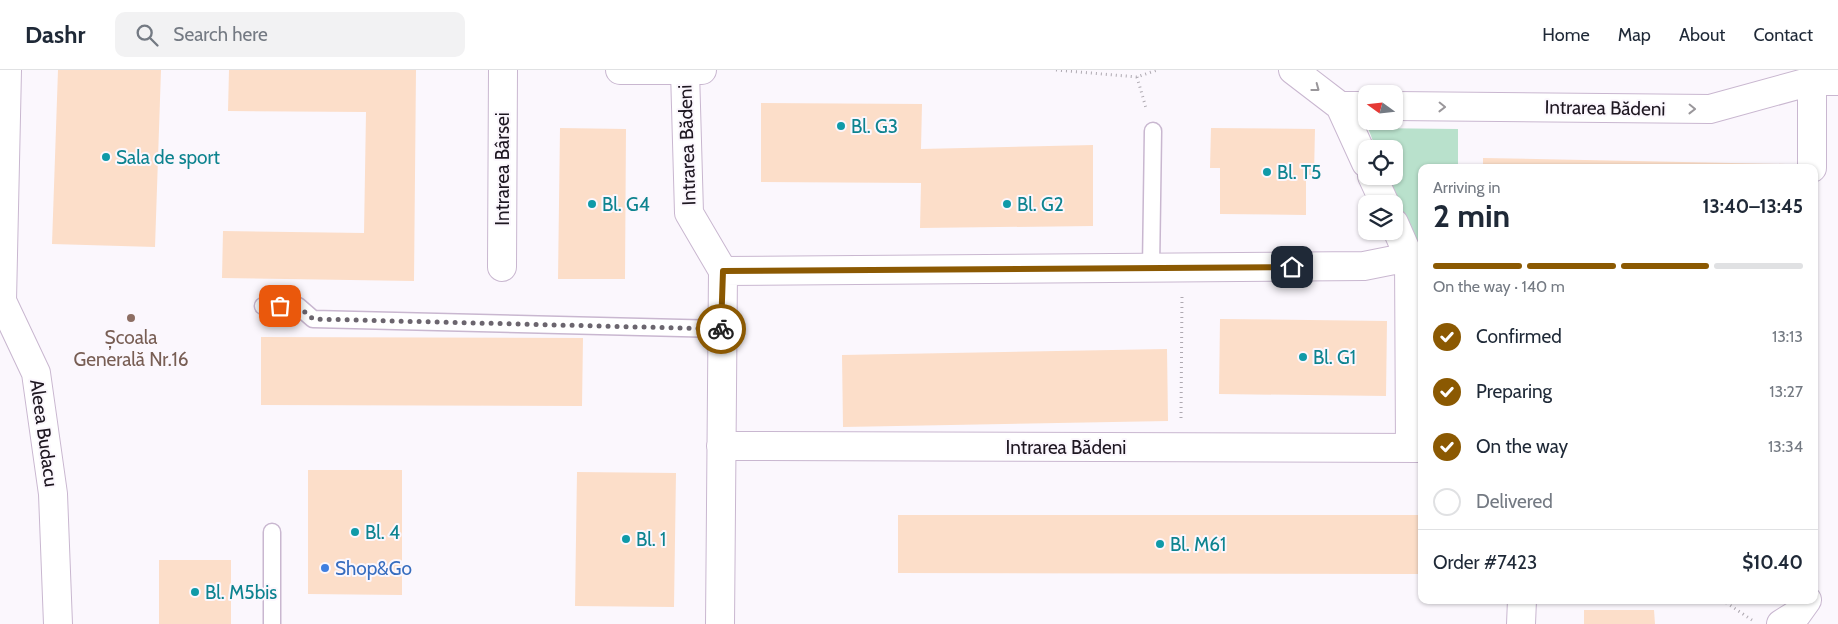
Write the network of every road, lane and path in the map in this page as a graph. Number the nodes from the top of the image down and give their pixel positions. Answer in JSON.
{"nodes":[{"id":1,"x":7,"y":70,"type":"edge"},
{"id":2,"x":503,"y":70,"type":"edge"},
{"id":3,"x":620,"y":70,"type":"edge"},
{"id":4,"x":693,"y":70,"type":"edge"},
{"id":5,"x":1056,"y":70,"type":"edge"},
{"id":6,"x":1157,"y":70,"type":"edge"},
{"id":7,"x":1293,"y":70,"type":"edge"},
{"id":8,"x":1137,"y":78,"type":"junction"},
{"id":9,"x":1825,"y":81,"type":"edge"},
{"id":10,"x":1353,"y":106,"type":"edge"},
{"id":11,"x":1403,"y":106,"type":"edge"},
{"id":12,"x":1153,"y":131,"type":"joint"},
{"id":13,"x":1361,"y":140,"type":"edge"},
{"id":14,"x":1813,"y":164,"type":"edge"},
{"id":15,"x":1402,"y":240,"type":"edge"},
{"id":16,"x":1409,"y":257,"type":"junction"},
{"id":17,"x":502,"y":268,"type":"dead end"},
{"id":18,"x":1183,"y":268,"type":"junction"},
{"id":19,"x":1150,"y":269,"type":"junction"},
{"id":20,"x":723,"y":271,"type":"junction"},
{"id":21,"x":263,"y":306,"type":"dead end"},
{"id":22,"x":1416,"y":310,"type":"edge"},
{"id":23,"x":722,"y":329,"type":"junction"},
{"id":24,"x":721,"y":446,"type":"junction"},
{"id":25,"x":1180,"y":447,"type":"junction"},
{"id":26,"x":1416,"y":448,"type":"edge"},
{"id":27,"x":272,"y":532,"type":"dead end"},
{"id":28,"x":1522,"y":604,"type":"edge"},
{"id":29,"x":1728,"y":604,"type":"edge"},
{"id":30,"x":1804,"y":604,"type":"edge"},
{"id":31,"x":58,"y":624,"type":"edge"},
{"id":32,"x":272,"y":624,"type":"edge"},
{"id":33,"x":720,"y":624,"type":"edge"},
{"id":34,"x":1521,"y":624,"type":"edge"},
{"id":35,"x":1758,"y":624,"type":"edge"},
{"id":36,"x":1781,"y":624,"type":"edge"}],
"edges":[{"from":1,"to":31,"type":"street","name":"Aleea Budacu"},
{"from":2,"to":17,"type":"street","name":"Intrarea Bârsei"},
{"from":3,"to":4,"type":"street"},
{"from":4,"to":20,"type":"street","name":"Intrarea Bădeni"},
{"from":5,"to":8,"type":"path"},
{"from":6,"to":8,"type":"path"},
{"from":7,"to":10,"type":"street","one_way":true},
{"from":8,"to":12,"type":"path"},
{"from":11,"to":9,"type":"street","name":"Intrarea Bădeni","one_way":true},
{"from":9,"to":14,"type":"street","name":"Intrarea Bădeni"},
{"from":10,"to":13,"type":"street"},
{"from":12,"to":19,"type":"lane"},
{"from":15,"to":16,"type":"street","name":"Intrarea Bădeni"},
{"from":16,"to":18,"type":"street"},
{"from":16,"to":22,"type":"street","name":"Intrarea Bădeni"},
{"from":18,"to":19,"type":"street"},
{"from":18,"to":25,"type":"path"},
{"from":19,"to":20,"type":"street"},
{"from":20,"to":23,"type":"street"},
{"from":21,"to":23,"type":"lane"},
{"from":22,"to":26,"type":"street","name":"Intrarea Bădeni"},
{"from":23,"to":24,"type":"street"},
{"from":24,"to":25,"type":"street","name":"Intrarea Bădeni"},
{"from":24,"to":33,"type":"street"},
{"from":25,"to":26,"type":"street","name":"Intrarea Bădeni"},
{"from":27,"to":32,"type":"lane"},
{"from":28,"to":34,"type":"street"},
{"from":29,"to":35,"type":"path"},
{"from":30,"to":36,"type":"street"}]}
